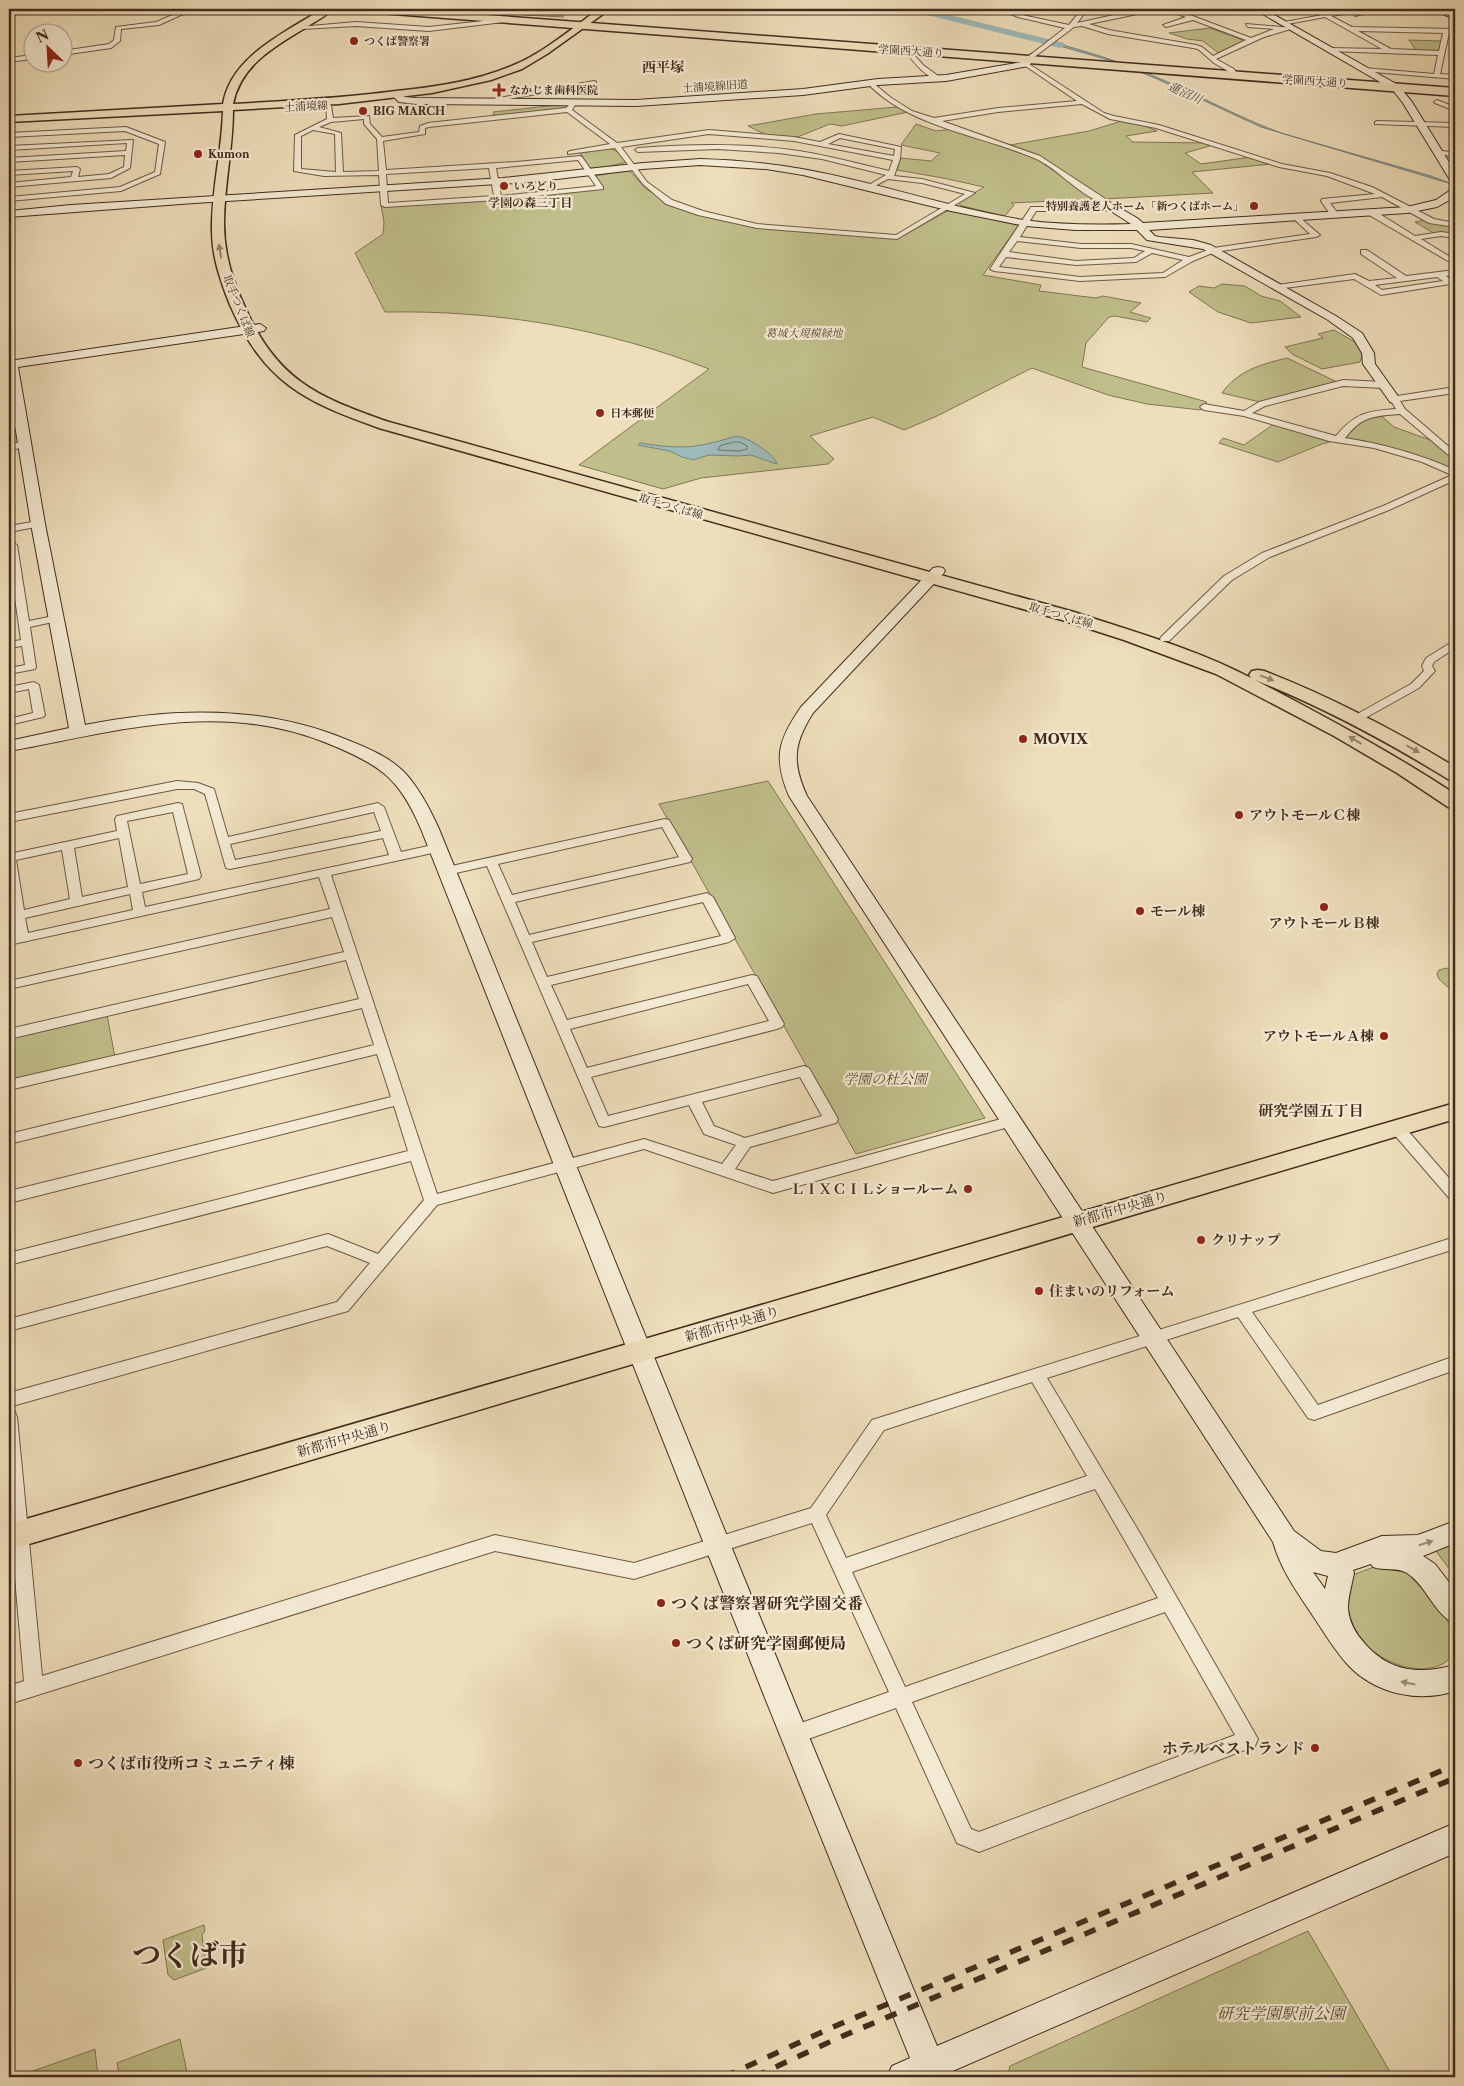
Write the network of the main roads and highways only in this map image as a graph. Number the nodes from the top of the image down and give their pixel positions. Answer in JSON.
{"nodes":[{"id":1,"x":328,"y":9,"type":"edge"},
{"id":2,"x":336,"y":9,"type":"edge"},
{"id":3,"x":367,"y":9,"type":"edge"},
{"id":4,"x":397,"y":9,"type":"edge"},
{"id":5,"x":605,"y":9,"type":"edge"},
{"id":6,"x":584,"y":25,"type":"junction"},
{"id":7,"x":306,"y":27,"type":"junction"},
{"id":8,"x":1029,"y":60,"type":"junction"},
{"id":9,"x":1141,"y":67,"type":"junction"},
{"id":10,"x":1393,"y":86,"type":"junction"},
{"id":11,"x":1455,"y":91,"type":"edge"},
{"id":12,"x":398,"y":97,"type":"junction"},
{"id":13,"x":233,"y":108,"type":"junction"},
{"id":14,"x":9,"y":120,"type":"edge"},
{"id":15,"x":935,"y":574,"type":"junction"},
{"id":16,"x":1455,"y":775,"type":"edge"},
{"id":17,"x":1455,"y":803,"type":"edge"},
{"id":18,"x":1455,"y":1111,"type":"edge"},
{"id":19,"x":14,"y":1536,"type":"edge"}],
"edges":[{"from":1,"to":7,"type":"main road","name":"取手つくば線"},
{"from":2,"to":7,"type":"main road","name":"取手つくば線"},
{"from":3,"to":6,"type":"highway","name":"学園西大通り"},
{"from":4,"to":6,"type":"highway","name":"学園西大通り"},
{"from":5,"to":6,"type":"main road","name":"土浦境線"},
{"from":6,"to":8,"type":"highway","name":"学園西大通り"},
{"from":6,"to":8,"type":"highway","name":"学園西大通り"},
{"from":6,"to":12,"type":"main road","name":"土浦境線"},
{"from":7,"to":13,"type":"main road","name":"取手つくば線"},
{"from":8,"to":9,"type":"highway","name":"学園西大通り"},
{"from":8,"to":9,"type":"highway","name":"学園西大通り"},
{"from":9,"to":10,"type":"highway","name":"学園西大通り"},
{"from":9,"to":10,"type":"highway","name":"学園西大通り"},
{"from":10,"to":11,"type":"highway","name":"学園西大通り"},
{"from":12,"to":13,"type":"main road","name":"土浦境線"},
{"from":12,"to":13,"type":"main road","name":"土浦境線"},
{"from":13,"to":14,"type":"main road","name":"土浦境線"},
{"from":13,"to":15,"type":"main road","name":"取手つくば線"},
{"from":15,"to":16,"type":"main road","name":"取手つくば線","one_way":true},
{"from":17,"to":15,"type":"main road","name":"取手つくば線","one_way":true},
{"from":18,"to":19,"type":"main road","name":"新都市中央通り"}]}
